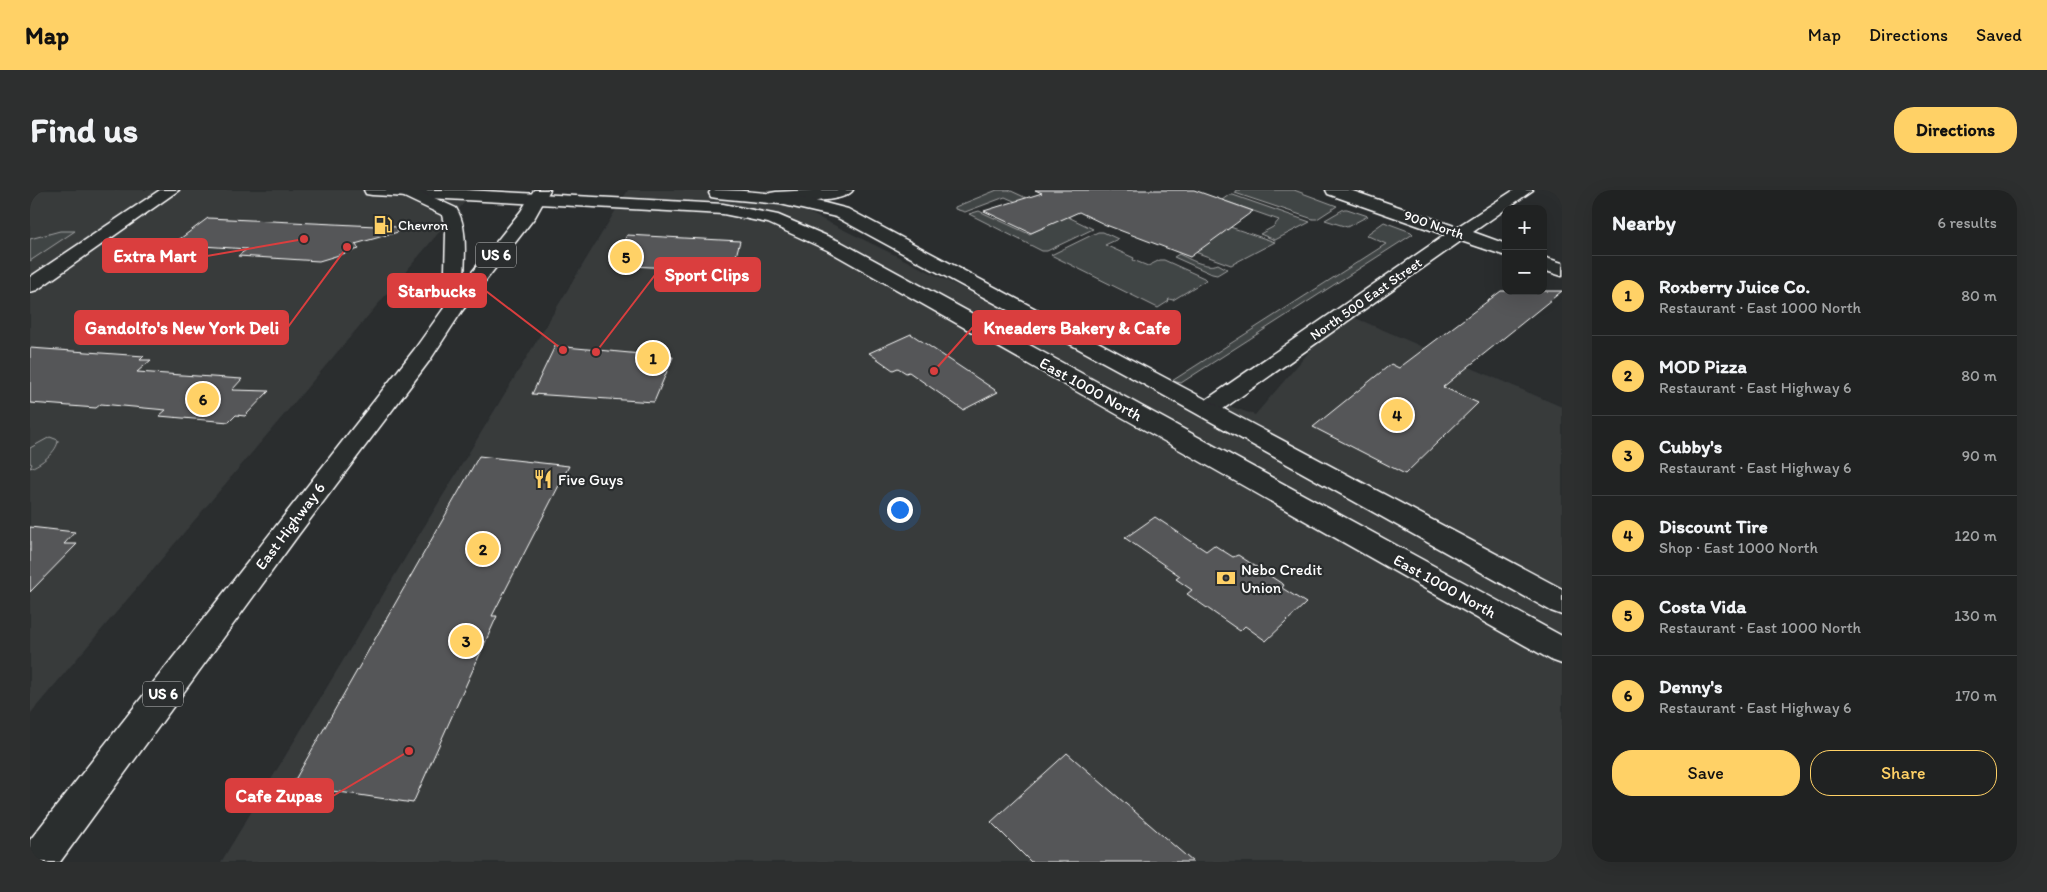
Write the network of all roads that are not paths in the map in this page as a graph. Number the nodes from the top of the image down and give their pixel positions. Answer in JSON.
{"nodes":[{"id":1,"x":171,"y":190,"type":"edge"},
{"id":2,"x":372,"y":190,"type":"edge"},
{"id":3,"x":650,"y":190,"type":"edge"},
{"id":4,"x":1334,"y":190,"type":"edge"},
{"id":5,"x":1525,"y":190,"type":"edge"},
{"id":6,"x":408,"y":192,"type":"junction"},
{"id":7,"x":539,"y":195,"type":"edge"},
{"id":8,"x":840,"y":199,"type":"edge"},
{"id":9,"x":1459,"y":233,"type":"junction"},
{"id":10,"x":1502,"y":249,"type":"edge"},
{"id":11,"x":1547,"y":264,"type":"edge"},
{"id":12,"x":1562,"y":270,"type":"edge"},
{"id":13,"x":30,"y":286,"type":"edge"},
{"id":14,"x":454,"y":308,"type":"junction"},
{"id":15,"x":987,"y":331,"type":"junction"},
{"id":16,"x":1208,"y":410,"type":"junction"},
{"id":17,"x":1179,"y":437,"type":"junction"},
{"id":18,"x":1455,"y":545,"type":"junction"},
{"id":19,"x":1562,"y":603,"type":"edge"},
{"id":20,"x":1562,"y":651,"type":"edge"},
{"id":21,"x":36,"y":862,"type":"edge"}],
"edges":[{"from":1,"to":13,"type":"main road"},
{"from":2,"to":6,"type":"main road","name":"East 1000 North"},
{"from":3,"to":8,"type":"main road"},
{"from":4,"to":9,"type":"main road","name":"900 North"},
{"from":5,"to":9,"type":"main road","name":"North 500 East Street"},
{"from":6,"to":7,"type":"main road","name":"East 1000 North"},
{"from":6,"to":14,"type":"main road"},
{"from":7,"to":14,"type":"main road","name":"East Highway 6","number":"US 6"},
{"from":7,"to":15,"type":"main road","name":"East 1000 North"},
{"from":8,"to":16,"type":"main road"},
{"from":9,"to":10,"type":"main road","name":"900 North"},
{"from":9,"to":16,"type":"main road","name":"North 500 East Street"},
{"from":11,"to":12,"type":"main road"},
{"from":14,"to":21,"type":"main road","name":"East Highway 6","number":"US 6"},
{"from":15,"to":16,"type":"main road"},
{"from":15,"to":17,"type":"main road","name":"East 1000 North"},
{"from":16,"to":18,"type":"main road"},
{"from":17,"to":18,"type":"main road"},
{"from":17,"to":20,"type":"main road","name":"East 1000 North"},
{"from":18,"to":19,"type":"main road"}]}
